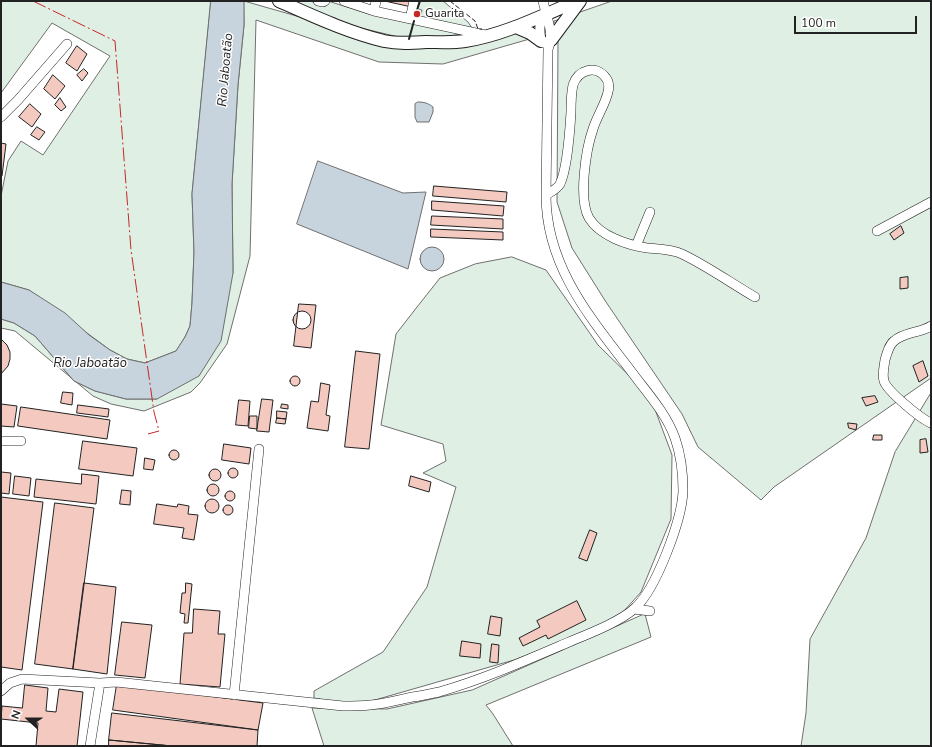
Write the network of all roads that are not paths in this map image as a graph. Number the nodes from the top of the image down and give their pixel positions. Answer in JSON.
{"nodes":[{"id":1,"x":279,"y":1,"type":"edge"},
{"id":2,"x":318,"y":1,"type":"edge"},
{"id":3,"x":325,"y":1,"type":"edge"},
{"id":4,"x":344,"y":1,"type":"edge"},
{"id":5,"x":376,"y":1,"type":"edge"},
{"id":6,"x":414,"y":1,"type":"edge"},
{"id":7,"x":542,"y":1,"type":"edge"},
{"id":8,"x":577,"y":1,"type":"edge"},
{"id":9,"x":580,"y":1,"type":"edge"},
{"id":10,"x":356,"y":3,"type":"edge"},
{"id":11,"x":374,"y":11,"type":"junction"},
{"id":12,"x":544,"y":15,"type":"junction"},
{"id":13,"x":410,"y":19,"type":"junction"},
{"id":14,"x":516,"y":27,"type":"junction"},
{"id":15,"x":488,"y":36,"type":"junction"},
{"id":16,"x":547,"y":43,"type":"junction"},
{"id":17,"x":67,"y":44,"type":"dead end"},
{"id":18,"x":1,"y":117,"type":"edge"},
{"id":19,"x":546,"y":195,"type":"junction"},
{"id":20,"x":931,"y":202,"type":"edge"},
{"id":21,"x":650,"y":212,"type":"dead end"},
{"id":22,"x":877,"y":232,"type":"dead end"},
{"id":23,"x":636,"y":246,"type":"junction"},
{"id":24,"x":755,"y":297,"type":"dead end"},
{"id":25,"x":931,"y":326,"type":"edge"},
{"id":26,"x":931,"y":424,"type":"edge"},
{"id":27,"x":1,"y":441,"type":"edge"},
{"id":28,"x":22,"y":441,"type":"dead end"},
{"id":29,"x":258,"y":449,"type":"dead end"},
{"id":30,"x":634,"y":609,"type":"junction"},
{"id":31,"x":650,"y":610,"type":"dead end"},
{"id":32,"x":100,"y":683,"type":"junction"},
{"id":33,"x":1,"y":691,"type":"edge"},
{"id":34,"x":234,"y":695,"type":"junction"},
{"id":35,"x":90,"y":746,"type":"edge"}],
"edges":[{"from":1,"to":15,"type":"main road"},
{"from":2,"to":3,"type":"street"},
{"from":4,"to":10,"type":"street"},
{"from":5,"to":11,"type":"street"},
{"from":6,"to":13,"type":"street"},
{"from":7,"to":12,"type":"street"},
{"from":8,"to":12,"type":"main road"},
{"from":9,"to":16,"type":"main road"},
{"from":10,"to":11,"type":"street"},
{"from":11,"to":13,"type":"street"},
{"from":12,"to":14,"type":"main road"},
{"from":12,"to":16,"type":"street"},
{"from":13,"to":15,"type":"street"},
{"from":14,"to":15,"type":"main road"},
{"from":14,"to":16,"type":"main road"},
{"from":16,"to":19,"type":"street"},
{"from":17,"to":18,"type":"street"},
{"from":19,"to":23,"type":"street"},
{"from":19,"to":30,"type":"street"},
{"from":20,"to":22,"type":"street"},
{"from":21,"to":23,"type":"street"},
{"from":23,"to":24,"type":"street"},
{"from":25,"to":26,"type":"street"},
{"from":27,"to":28,"type":"street"},
{"from":29,"to":34,"type":"street"},
{"from":30,"to":31,"type":"street"},
{"from":30,"to":34,"type":"street"},
{"from":32,"to":33,"type":"street"},
{"from":32,"to":34,"type":"street"},
{"from":32,"to":35,"type":"street"}]}
